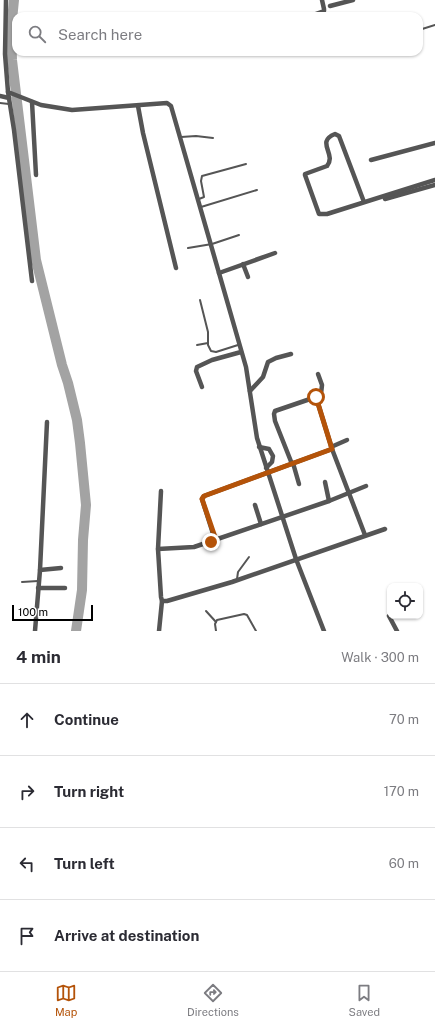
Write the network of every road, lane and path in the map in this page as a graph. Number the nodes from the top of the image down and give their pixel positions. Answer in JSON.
{"nodes":[{"id":1,"x":6,"y":0,"type":"edge"},
{"id":2,"x":322,"y":0,"type":"edge"},
{"id":3,"x":353,"y":0,"type":"edge"},
{"id":4,"x":330,"y":6,"type":"dead end"},
{"id":5,"x":321,"y":12,"type":"edge"},
{"id":6,"x":435,"y":25,"type":"edge"},
{"id":7,"x":423,"y":29,"type":"edge"},
{"id":8,"x":2,"y":44,"type":"edge"},
{"id":9,"x":9,"y":95,"type":"junction"},
{"id":10,"x":0,"y":96,"type":"edge"},
{"id":11,"x":32,"y":102,"type":"junction"},
{"id":12,"x":0,"y":103,"type":"edge"},
{"id":13,"x":9,"y":104,"type":"junction"},
{"id":14,"x":138,"y":106,"type":"junction"},
{"id":15,"x":181,"y":137,"type":"junction"},
{"id":16,"x":213,"y":138,"type":"dead end"},
{"id":17,"x":435,"y":143,"type":"edge"},
{"id":18,"x":371,"y":160,"type":"dead end"},
{"id":19,"x":246,"y":164,"type":"dead end"},
{"id":20,"x":36,"y":175,"type":"dead end"},
{"id":21,"x":435,"y":180,"type":"edge"},
{"id":22,"x":435,"y":185,"type":"edge"},
{"id":23,"x":257,"y":190,"type":"dead end"},
{"id":24,"x":385,"y":199,"type":"dead end"},
{"id":25,"x":198,"y":200,"type":"junction"},
{"id":26,"x":364,"y":202,"type":"junction"},
{"id":27,"x":200,"y":208,"type":"junction"},
{"id":28,"x":239,"y":235,"type":"dead end"},
{"id":29,"x":212,"y":244,"type":"junction"},
{"id":30,"x":188,"y":248,"type":"dead end"},
{"id":31,"x":275,"y":253,"type":"dead end"},
{"id":32,"x":243,"y":264,"type":"junction"},
{"id":33,"x":176,"y":268,"type":"dead end"},
{"id":34,"x":219,"y":273,"type":"junction"},
{"id":35,"x":248,"y":277,"type":"dead end"},
{"id":36,"x":32,"y":281,"type":"dead end"},
{"id":37,"x":200,"y":300,"type":"dead end"},
{"id":38,"x":208,"y":343,"type":"junction"},
{"id":39,"x":239,"y":344,"type":"junction"},
{"id":40,"x":197,"y":345,"type":"dead end"},
{"id":41,"x":242,"y":352,"type":"junction"},
{"id":42,"x":291,"y":354,"type":"dead end"},
{"id":43,"x":318,"y":374,"type":"dead end"},
{"id":44,"x":202,"y":387,"type":"dead end"},
{"id":45,"x":250,"y":391,"type":"junction"},
{"id":46,"x":316,"y":397,"type":"junction"},
{"id":47,"x":48,"y":422,"type":"dead end"},
{"id":48,"x":347,"y":440,"type":"dead end"},
{"id":49,"x":259,"y":447,"type":"junction"},
{"id":50,"x":332,"y":448,"type":"junction"},
{"id":51,"x":292,"y":464,"type":"junction"},
{"id":52,"x":267,"y":470,"type":"junction"},
{"id":53,"x":325,"y":482,"type":"dead end"},
{"id":54,"x":299,"y":484,"type":"dead end"},
{"id":55,"x":366,"y":486,"type":"dead end"},
{"id":56,"x":161,"y":491,"type":"dead end"},
{"id":57,"x":349,"y":493,"type":"junction"},
{"id":58,"x":329,"y":501,"type":"junction"},
{"id":59,"x":255,"y":505,"type":"dead end"},
{"id":60,"x":282,"y":517,"type":"junction"},
{"id":61,"x":261,"y":524,"type":"junction"},
{"id":62,"x":385,"y":528,"type":"dead end"},
{"id":63,"x":365,"y":535,"type":"junction"},
{"id":64,"x":216,"y":540,"type":"junction"},
{"id":65,"x":158,"y":549,"type":"junction"},
{"id":66,"x":249,"y":557,"type":"dead end"},
{"id":67,"x":296,"y":559,"type":"junction"},
{"id":68,"x":61,"y":568,"type":"dead end"},
{"id":69,"x":40,"y":570,"type":"junction"},
{"id":70,"x":237,"y":580,"type":"junction"},
{"id":71,"x":38,"y":581,"type":"junction"},
{"id":72,"x":22,"y":582,"type":"dead end"},
{"id":73,"x":38,"y":588,"type":"junction"},
{"id":74,"x":65,"y":588,"type":"dead end"},
{"id":75,"x":162,"y":601,"type":"junction"},
{"id":76,"x":206,"y":611,"type":"dead end"},
{"id":77,"x":390,"y":619,"type":"edge"},
{"id":78,"x":216,"y":622,"type":"junction"},
{"id":79,"x":35,"y":631,"type":"edge"},
{"id":80,"x":159,"y":631,"type":"edge"},
{"id":81,"x":216,"y":631,"type":"edge"},
{"id":82,"x":256,"y":631,"type":"edge"},
{"id":83,"x":324,"y":631,"type":"edge"},
{"id":84,"x":397,"y":631,"type":"edge"}],
"edges":[{"from":1,"to":8,"type":"street"},
{"from":2,"to":5,"type":"street"},
{"from":3,"to":4,"type":"street"},
{"from":6,"to":7,"type":"lane"},
{"from":8,"to":9,"type":"street"},
{"from":9,"to":10,"type":"street"},
{"from":9,"to":11,"type":"street"},
{"from":9,"to":13,"type":"street"},
{"from":11,"to":14,"type":"street"},
{"from":11,"to":20,"type":"street"},
{"from":12,"to":13,"type":"lane"},
{"from":13,"to":36,"type":"street"},
{"from":14,"to":15,"type":"street"},
{"from":14,"to":33,"type":"street"},
{"from":15,"to":16,"type":"lane"},
{"from":15,"to":25,"type":"street"},
{"from":17,"to":18,"type":"street"},
{"from":19,"to":25,"type":"lane"},
{"from":21,"to":26,"type":"street"},
{"from":22,"to":24,"type":"street"},
{"from":23,"to":27,"type":"lane"},
{"from":25,"to":27,"type":"street"},
{"from":26,"to":26,"type":"street"},
{"from":27,"to":29,"type":"street"},
{"from":28,"to":29,"type":"lane"},
{"from":29,"to":30,"type":"lane"},
{"from":29,"to":34,"type":"street"},
{"from":31,"to":32,"type":"street"},
{"from":32,"to":34,"type":"street"},
{"from":32,"to":35,"type":"street"},
{"from":34,"to":39,"type":"street"},
{"from":37,"to":38,"type":"lane"},
{"from":38,"to":39,"type":"lane"},
{"from":38,"to":40,"type":"lane"},
{"from":39,"to":41,"type":"street"},
{"from":41,"to":44,"type":"street"},
{"from":41,"to":45,"type":"street"},
{"from":42,"to":45,"type":"street"},
{"from":43,"to":46,"type":"street"},
{"from":45,"to":49,"type":"street"},
{"from":46,"to":50,"type":"street"},
{"from":46,"to":51,"type":"street"},
{"from":47,"to":69,"type":"street"},
{"from":48,"to":50,"type":"street"},
{"from":49,"to":52,"type":"street"},
{"from":49,"to":52,"type":"street"},
{"from":50,"to":51,"type":"street"},
{"from":50,"to":57,"type":"street"},
{"from":51,"to":52,"type":"street"},
{"from":51,"to":54,"type":"street"},
{"from":52,"to":60,"type":"street"},
{"from":52,"to":64,"type":"street"},
{"from":53,"to":58,"type":"street"},
{"from":55,"to":57,"type":"street"},
{"from":56,"to":65,"type":"street"},
{"from":57,"to":58,"type":"street"},
{"from":57,"to":63,"type":"street"},
{"from":58,"to":60,"type":"street"},
{"from":59,"to":61,"type":"street"},
{"from":60,"to":61,"type":"street"},
{"from":60,"to":67,"type":"street"},
{"from":61,"to":64,"type":"street"},
{"from":62,"to":63,"type":"street"},
{"from":63,"to":67,"type":"street"},
{"from":64,"to":65,"type":"street"},
{"from":65,"to":75,"type":"street"},
{"from":66,"to":70,"type":"lane"},
{"from":67,"to":70,"type":"street"},
{"from":67,"to":83,"type":"street"},
{"from":68,"to":69,"type":"street"},
{"from":69,"to":71,"type":"street"},
{"from":70,"to":75,"type":"street"},
{"from":71,"to":72,"type":"lane"},
{"from":71,"to":73,"type":"street"},
{"from":73,"to":74,"type":"street"},
{"from":73,"to":79,"type":"street"},
{"from":75,"to":80,"type":"street"},
{"from":76,"to":78,"type":"lane"},
{"from":77,"to":84,"type":"street"},
{"from":78,"to":81,"type":"lane"},
{"from":78,"to":82,"type":"lane"}]}
